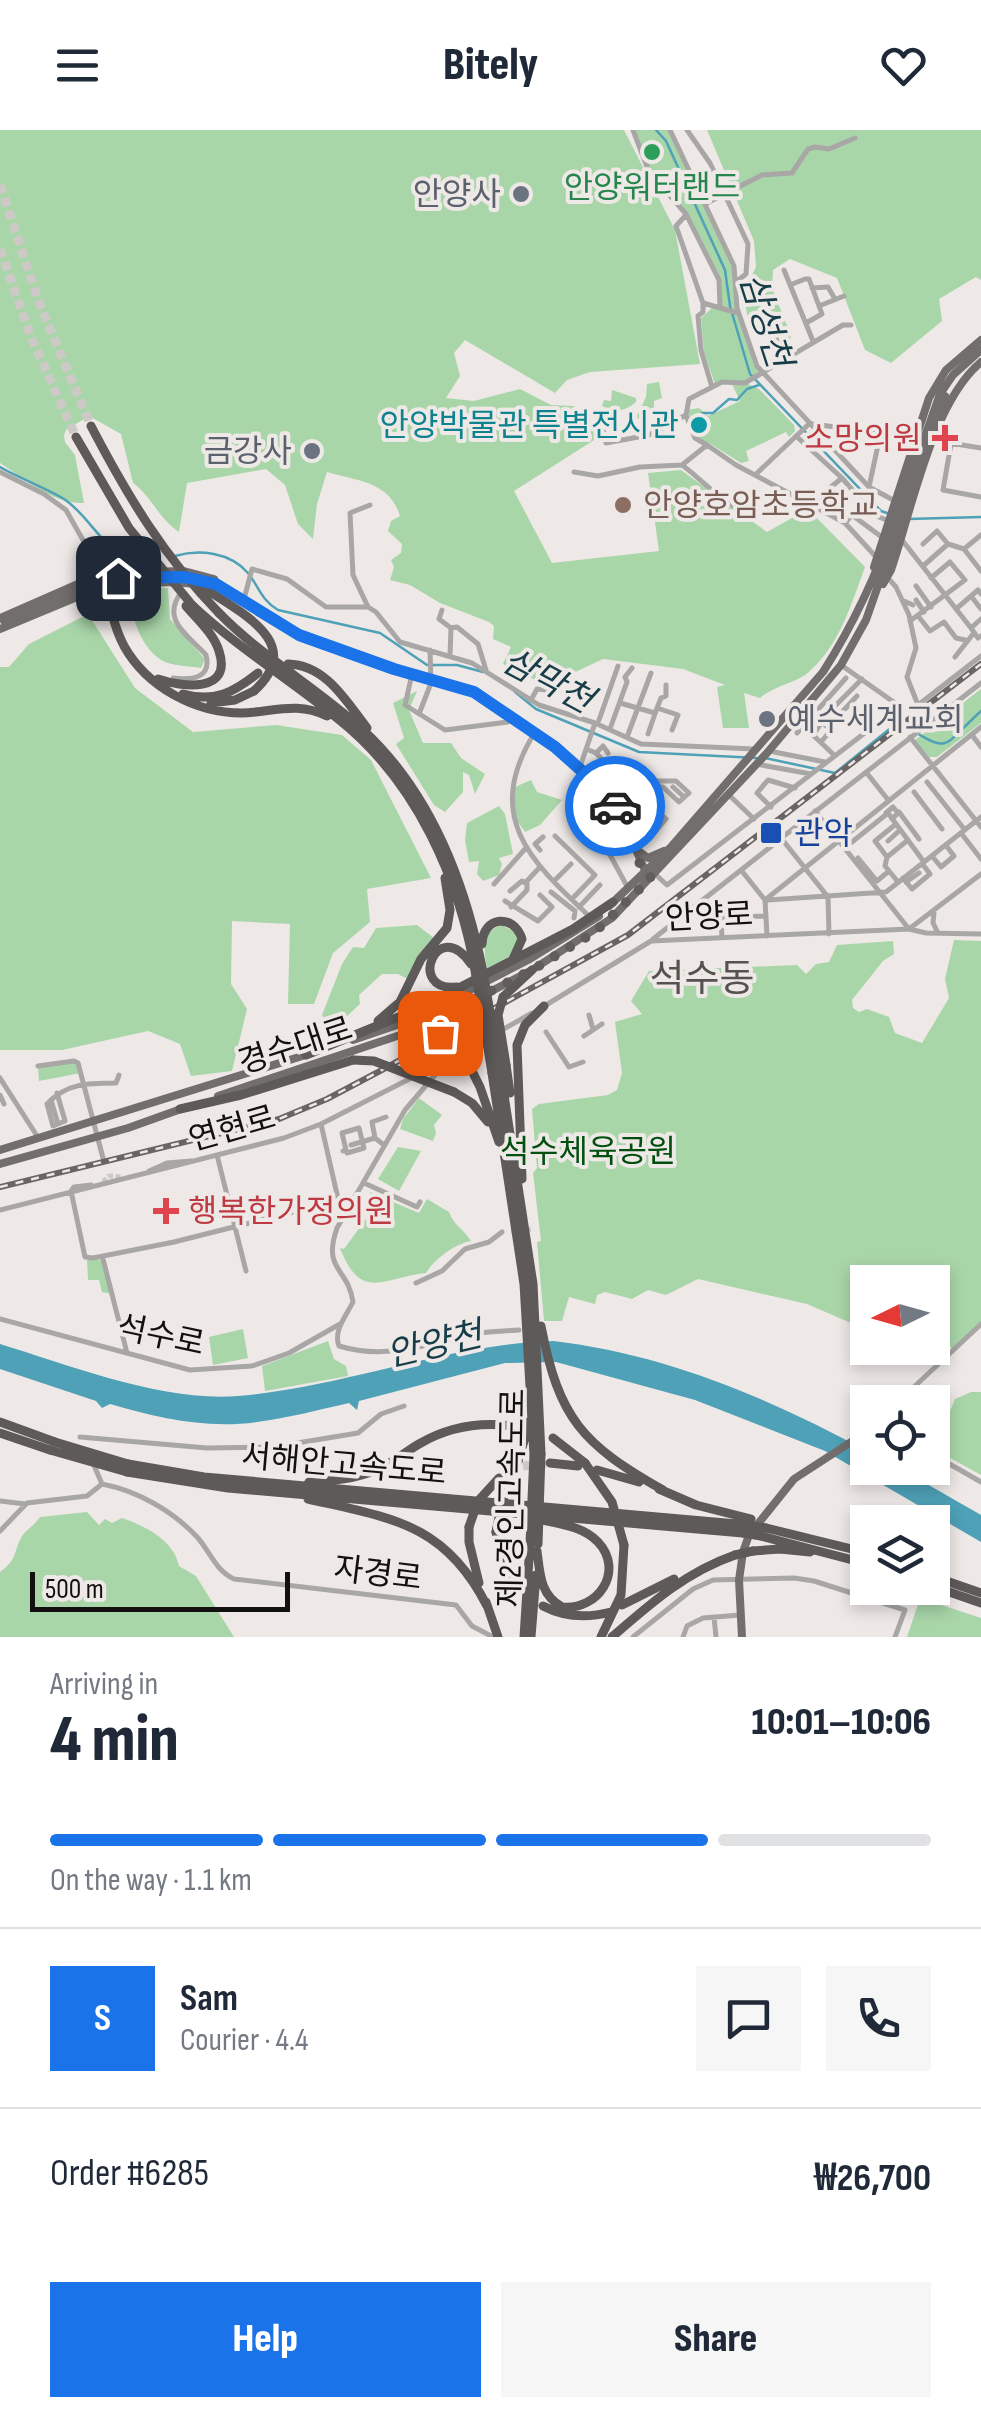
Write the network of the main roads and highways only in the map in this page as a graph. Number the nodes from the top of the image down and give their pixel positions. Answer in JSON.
{"nodes":[{"id":1,"x":981,"y":340,"type":"edge"},
{"id":2,"x":981,"y":350,"type":"edge"},
{"id":3,"x":981,"y":360,"type":"edge"},
{"id":4,"x":943,"y":395,"type":"junction"},
{"id":5,"x":91,"y":426,"type":"tunnel mouth"},
{"id":6,"x":76,"y":437,"type":"tunnel mouth"},
{"id":7,"x":896,"y":521,"type":"junction"},
{"id":8,"x":173,"y":562,"type":"junction"},
{"id":9,"x":106,"y":581,"type":"junction"},
{"id":10,"x":872,"y":582,"type":"junction"},
{"id":11,"x":230,"y":590,"type":"junction"},
{"id":12,"x":874,"y":596,"type":"junction"},
{"id":13,"x":189,"y":606,"type":"junction"},
{"id":14,"x":114,"y":608,"type":"junction"},
{"id":15,"x":0,"y":623,"type":"edge"},
{"id":16,"x":288,"y":664,"type":"dead end"},
{"id":17,"x":258,"y":673,"type":"dead end"},
{"id":18,"x":158,"y":678,"type":"junction"},
{"id":19,"x":179,"y":697,"type":"junction"},
{"id":20,"x":350,"y":730,"type":"junction"},
{"id":21,"x":394,"y":761,"type":"junction"},
{"id":22,"x":632,"y":843,"type":"junction"},
{"id":23,"x":670,"y":848,"type":"junction"},
{"id":24,"x":439,"y":850,"type":"junction"},
{"id":25,"x":651,"y":875,"type":"junction"},
{"id":26,"x":628,"y":888,"type":"junction"},
{"id":27,"x":613,"y":902,"type":"junction"},
{"id":28,"x":507,"y":964,"type":"junction"},
{"id":29,"x":532,"y":970,"type":"junction"},
{"id":30,"x":479,"y":974,"type":"junction"},
{"id":31,"x":466,"y":984,"type":"junction"},
{"id":32,"x":544,"y":1006,"type":"road end"},
{"id":33,"x":349,"y":1037,"type":"junction"},
{"id":34,"x":306,"y":1055,"type":"junction"},
{"id":35,"x":455,"y":1055,"type":"road end"},
{"id":36,"x":499,"y":1069,"type":"junction"},
{"id":37,"x":180,"y":1109,"type":"junction"},
{"id":38,"x":500,"y":1147,"type":"junction"},
{"id":39,"x":0,"y":1150,"type":"edge"},
{"id":40,"x":0,"y":1164,"type":"edge"},
{"id":41,"x":510,"y":1184,"type":"junction"},
{"id":42,"x":524,"y":1217,"type":"junction"},
{"id":43,"x":529,"y":1284,"type":"junction"},
{"id":44,"x":536,"y":1393,"type":"junction"},
{"id":45,"x":0,"y":1422,"type":"edge"},
{"id":46,"x":518,"y":1426,"type":"dead end"},
{"id":47,"x":0,"y":1433,"type":"edge"},
{"id":48,"x":553,"y":1438,"type":"dead end"},
{"id":49,"x":850,"y":1443,"type":"edge"},
{"id":50,"x":52,"y":1446,"type":"junction"},
{"id":51,"x":520,"y":1463,"type":"junction"},
{"id":52,"x":550,"y":1463,"type":"tunnel mouth"},
{"id":53,"x":582,"y":1465,"type":"junction"},
{"id":54,"x":597,"y":1470,"type":"dead end"},
{"id":55,"x":275,"y":1488,"type":"junction"},
{"id":56,"x":663,"y":1490,"type":"junction"},
{"id":57,"x":504,"y":1507,"type":"junction"},
{"id":58,"x":747,"y":1526,"type":"junction"},
{"id":59,"x":765,"y":1529,"type":"junction"},
{"id":60,"x":535,"y":1546,"type":"junction"},
{"id":61,"x":850,"y":1554,"type":"edge"},
{"id":62,"x":850,"y":1556,"type":"edge"},
{"id":63,"x":709,"y":1564,"type":"junction"},
{"id":64,"x":950,"y":1582,"type":"edge"},
{"id":65,"x":520,"y":1588,"type":"dead end"},
{"id":66,"x":950,"y":1592,"type":"edge"},
{"id":67,"x":981,"y":1593,"type":"edge"},
{"id":68,"x":981,"y":1603,"type":"edge"},
{"id":69,"x":622,"y":1605,"type":"dead end"},
{"id":70,"x":488,"y":1606,"type":"junction"},
{"id":71,"x":542,"y":1606,"type":"dead end"},
{"id":72,"x":611,"y":1612,"type":"dead end"},
{"id":73,"x":494,"y":1637,"type":"edge"},
{"id":74,"x":528,"y":1637,"type":"edge"},
{"id":75,"x":602,"y":1637,"type":"edge"},
{"id":76,"x":612,"y":1637,"type":"edge"},
{"id":77,"x":742,"y":1637,"type":"edge"}],
"edges":[{"from":1,"to":7,"type":"main road","bridge":true},
{"from":2,"to":4,"type":"main road"},
{"from":3,"to":4,"type":"main road"},
{"from":3,"to":7,"type":"main road","bridge":true},
{"from":4,"to":7,"type":"main road","bridge":true},
{"from":5,"to":8,"type":"highway","name":"제2경인고속도로","bridge":true},
{"from":6,"to":13,"type":"highway","name":"제2경인고속도로","bridge":true},
{"from":7,"to":10,"type":"main road"},
{"from":7,"to":10,"type":"main road"},
{"from":7,"to":12,"type":"main road"},
{"from":7,"to":12,"type":"main road"},
{"from":8,"to":19,"type":"highway","bridge":true},
{"from":8,"to":21,"type":"highway","name":"제2경인고속도로","bridge":true},
{"from":9,"to":9,"type":"main road"},
{"from":9,"to":11,"type":"main road"},
{"from":9,"to":11,"type":"main road"},
{"from":9,"to":14,"type":"highway"},
{"from":9,"to":14,"type":"highway"},
{"from":9,"to":14,"type":"highway"},
{"from":9,"to":15,"type":"main road"},
{"from":9,"to":15,"type":"main road"},
{"from":10,"to":23,"type":"main road","name":"경수대로"},
{"from":11,"to":22,"type":"main road"},
{"from":12,"to":25,"type":"main road","name":"경수대로"},
{"from":13,"to":18,"type":"highway"},
{"from":13,"to":20,"type":"highway","name":"제2경인고속도로"},
{"from":14,"to":18,"type":"highway"},
{"from":14,"to":19,"type":"highway"},
{"from":16,"to":21,"type":"highway"},
{"from":17,"to":18,"type":"highway"},
{"from":19,"to":20,"type":"highway"},
{"from":20,"to":24,"type":"highway","name":"제2경인고속도로"},
{"from":21,"to":30,"type":"highway","name":"제2경인고속도로"},
{"from":22,"to":23,"type":"main road"},
{"from":22,"to":25,"type":"main road"},
{"from":22,"to":26,"type":"main road"},
{"from":23,"to":25,"type":"main road","name":"경수대로"},
{"from":24,"to":30,"type":"highway","name":"제2경인고속도로"},
{"from":24,"to":33,"type":"highway"},
{"from":25,"to":26,"type":"main road","name":"경수대로"},
{"from":25,"to":29,"type":"main road","name":"경수대로"},
{"from":26,"to":27,"type":"main road","name":"경수대로"},
{"from":27,"to":28,"type":"highway"},
{"from":27,"to":34,"type":"main road","name":"경수대로"},
{"from":28,"to":30,"type":"highway"},
{"from":28,"to":31,"type":"highway"},
{"from":29,"to":36,"type":"highway","bridge":true},
{"from":29,"to":37,"type":"main road","name":"경수대로"},
{"from":30,"to":31,"type":"highway"},
{"from":30,"to":36,"type":"highway","name":"제2경인고속도로","bridge":true},
{"from":31,"to":33,"type":"highway"},
{"from":32,"to":42,"type":"highway"},
{"from":33,"to":34,"type":"highway"},
{"from":34,"to":39,"type":"main road","name":"경수대로"},
{"from":35,"to":38,"type":"highway"},
{"from":36,"to":41,"type":"highway","name":"제2경인고속도로"},
{"from":36,"to":42,"type":"highway","name":"제2경인고속도로"},
{"from":37,"to":38,"type":"highway","bridge":true},
{"from":37,"to":40,"type":"main road","name":"경수대로"},
{"from":38,"to":41,"type":"highway"},
{"from":41,"to":43,"type":"highway","name":"제2경인고속도로"},
{"from":42,"to":43,"type":"highway","name":"제2경인고속도로"},
{"from":43,"to":44,"type":"highway","name":"제2경인고속도로"},
{"from":43,"to":56,"type":"highway"},
{"from":44,"to":51,"type":"highway"},
{"from":44,"to":60,"type":"highway","name":"제2경인고속도로","bridge":true},
{"from":45,"to":50,"type":"highway","name":"서해안고속도로"},
{"from":46,"to":55,"type":"highway"},
{"from":47,"to":50,"type":"highway","name":"서해안고속도로"},
{"from":48,"to":53,"type":"highway"},
{"from":49,"to":77,"type":"main road"},
{"from":50,"to":55,"type":"highway","name":"서해안고속도로","bridge":true},
{"from":51,"to":57,"type":"highway","bridge":true},
{"from":51,"to":70,"type":"highway","bridge":true},
{"from":52,"to":53,"type":"highway"},
{"from":53,"to":75,"type":"highway","bridge":true},
{"from":54,"to":56,"type":"highway"},
{"from":55,"to":57,"type":"highway","name":"서해안고속도로"},
{"from":55,"to":70,"type":"highway"},
{"from":56,"to":58,"type":"highway"},
{"from":57,"to":58,"type":"highway","name":"서해안고속도로"},
{"from":57,"to":60,"type":"highway"},
{"from":57,"to":65,"type":"highway","bridge":true},
{"from":58,"to":59,"type":"highway","name":"서해안고속도로","bridge":true},
{"from":58,"to":59,"type":"highway","bridge":true},
{"from":59,"to":61,"type":"highway","name":"서해안고속도로"},
{"from":60,"to":74,"type":"highway","name":"제2경인고속도로"},
{"from":62,"to":63,"type":"highway","bridge":true},
{"from":63,"to":69,"type":"highway"},
{"from":63,"to":76,"type":"highway"},
{"from":64,"to":67,"type":"highway"},
{"from":66,"to":68,"type":"highway"},
{"from":70,"to":73,"type":"highway"},
{"from":71,"to":72,"type":"highway"}]}
